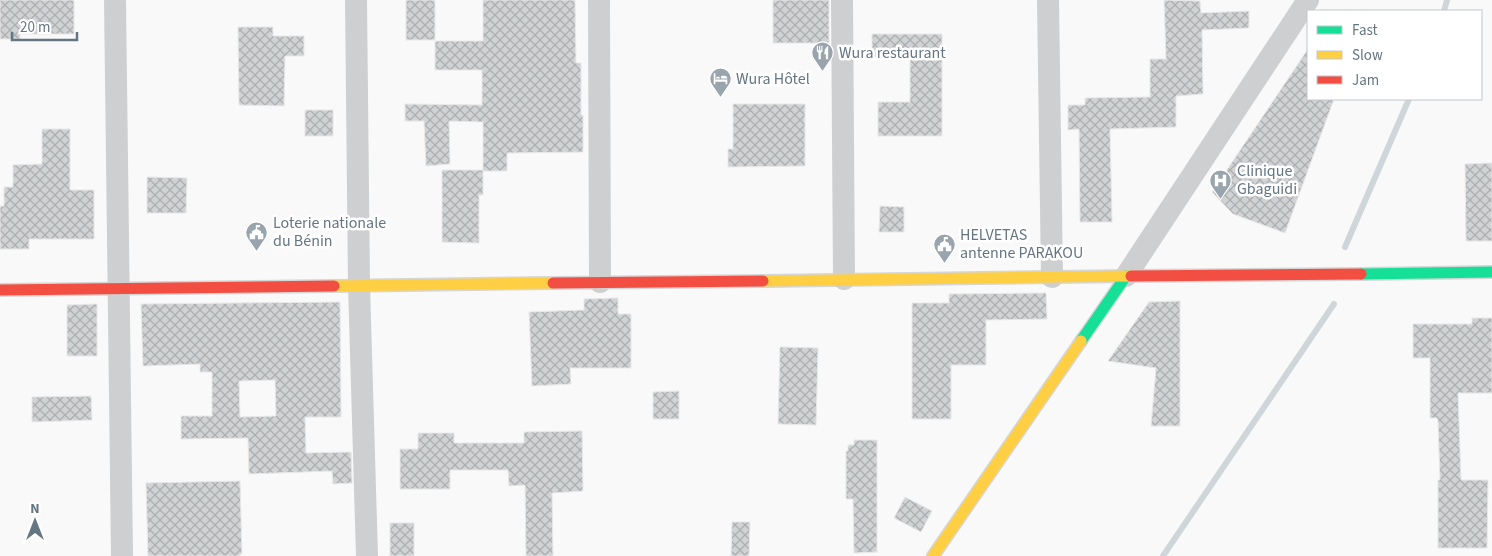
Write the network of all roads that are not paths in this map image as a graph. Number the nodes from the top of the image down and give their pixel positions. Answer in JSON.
{"nodes":[{"id":1,"x":114,"y":0,"type":"edge"},
{"id":2,"x":356,"y":0,"type":"edge"},
{"id":3,"x":599,"y":0,"type":"edge"},
{"id":4,"x":842,"y":0,"type":"edge"},
{"id":5,"x":1048,"y":0,"type":"edge"},
{"id":6,"x":1308,"y":0,"type":"edge"},
{"id":7,"x":1492,"y":272,"type":"edge"},
{"id":8,"x":1126,"y":276,"type":"junction"},
{"id":9,"x":1052,"y":277,"type":"junction"},
{"id":10,"x":844,"y":279,"type":"junction"},
{"id":11,"x":600,"y":282,"type":"junction"},
{"id":12,"x":359,"y":285,"type":"junction"},
{"id":13,"x":118,"y":288,"type":"junction"},
{"id":14,"x":0,"y":290,"type":"edge"},
{"id":15,"x":122,"y":556,"type":"edge"},
{"id":16,"x":367,"y":556,"type":"edge"},
{"id":17,"x":934,"y":556,"type":"edge"}],
"edges":[{"from":1,"to":13,"type":"street"},
{"from":2,"to":12,"type":"street"},
{"from":3,"to":11,"type":"street"},
{"from":4,"to":10,"type":"street"},
{"from":5,"to":9,"type":"street"},
{"from":6,"to":8,"type":"street"},
{"from":7,"to":8,"type":"street"},
{"from":8,"to":9,"type":"street"},
{"from":8,"to":17,"type":"street"},
{"from":9,"to":10,"type":"street"},
{"from":10,"to":11,"type":"street"},
{"from":11,"to":12,"type":"street"},
{"from":12,"to":13,"type":"street"},
{"from":12,"to":16,"type":"street"},
{"from":13,"to":14,"type":"street"},
{"from":13,"to":15,"type":"street"}]}
